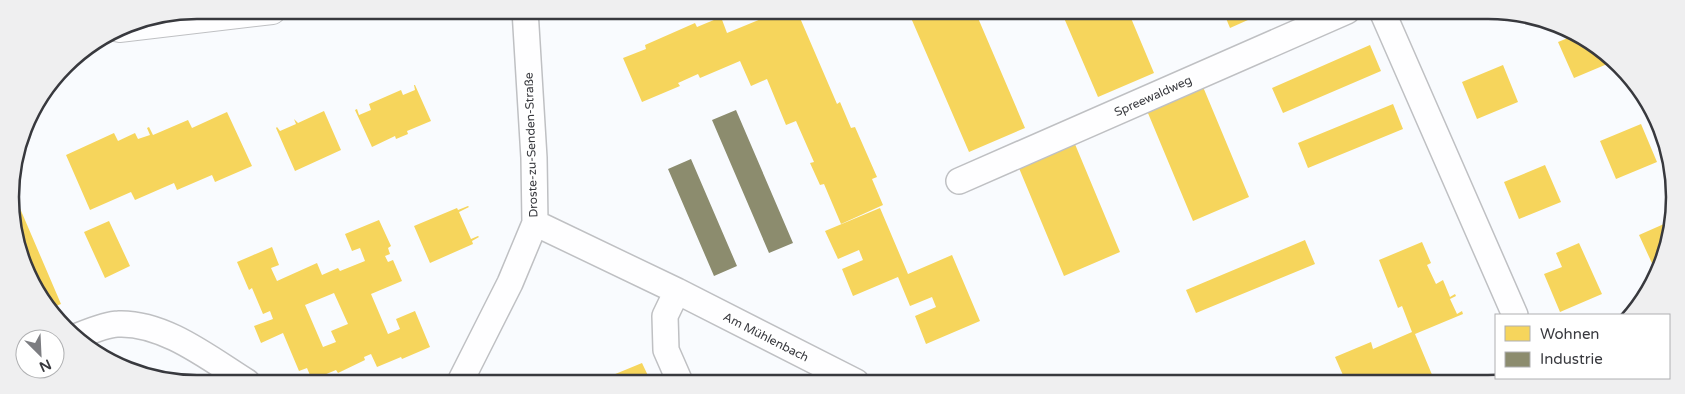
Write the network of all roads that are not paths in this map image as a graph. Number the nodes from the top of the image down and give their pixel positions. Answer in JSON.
{"nodes":[{"id":1,"x":196,"y":19,"type":"edge"},
{"id":2,"x":526,"y":19,"type":"edge"},
{"id":3,"x":1329,"y":19,"type":"edge"},
{"id":4,"x":1385,"y":19,"type":"edge"},
{"id":5,"x":156,"y":24,"type":"edge"},
{"id":6,"x":959,"y":181,"type":"dead end"},
{"id":7,"x":535,"y":224,"type":"junction"},
{"id":8,"x":677,"y":291,"type":"junction"},
{"id":9,"x":1515,"y":314,"type":"edge"},
{"id":10,"x":83,"y":334,"type":"edge"},
{"id":11,"x":236,"y":375,"type":"edge"},
{"id":12,"x":464,"y":375,"type":"edge"},
{"id":13,"x":677,"y":375,"type":"edge"},
{"id":14,"x":842,"y":375,"type":"edge"}],
"edges":[{"from":1,"to":5,"type":"street"},
{"from":2,"to":7,"type":"street","name":"Droste-zu-Senden-Straße"},
{"from":3,"to":6,"type":"street","name":"Spreewaldweg"},
{"from":4,"to":9,"type":"street"},
{"from":7,"to":8,"type":"street","name":"Am Mühlenbach"},
{"from":7,"to":12,"type":"street","name":"Droste-zu-Senden-Straße"},
{"from":8,"to":13,"type":"street"},
{"from":8,"to":14,"type":"street","name":"Am Mühlenbach"},
{"from":10,"to":11,"type":"street"}]}
